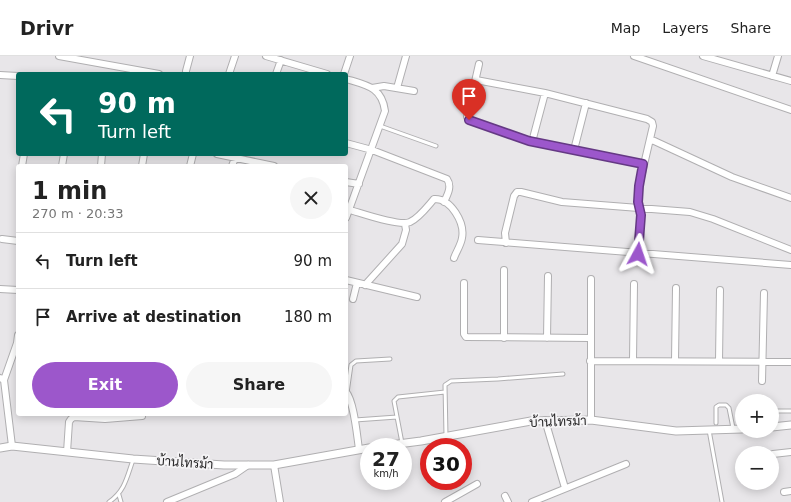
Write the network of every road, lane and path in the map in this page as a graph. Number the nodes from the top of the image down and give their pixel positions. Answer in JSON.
{"nodes":[{"id":1,"x":59,"y":56,"type":"edge"},
{"id":2,"x":68,"y":56,"type":"edge"},
{"id":3,"x":105,"y":56,"type":"edge"},
{"id":4,"x":190,"y":56,"type":"edge"},
{"id":5,"x":235,"y":56,"type":"edge"},
{"id":6,"x":266,"y":56,"type":"edge"},
{"id":7,"x":350,"y":56,"type":"edge"},
{"id":8,"x":406,"y":56,"type":"edge"},
{"id":9,"x":634,"y":56,"type":"edge"},
{"id":10,"x":703,"y":56,"type":"edge"},
{"id":11,"x":778,"y":56,"type":"edge"},
{"id":12,"x":726,"y":59,"type":"edge"},
{"id":13,"x":281,"y":60,"type":"junction"},
{"id":14,"x":104,"y":64,"type":"junction"},
{"id":15,"x":479,"y":64,"type":"dead end"},
{"id":16,"x":186,"y":71,"type":"dead end"},
{"id":17,"x":148,"y":72,"type":"edge"},
{"id":18,"x":230,"y":72,"type":"edge"},
{"id":19,"x":277,"y":72,"type":"edge"},
{"id":20,"x":318,"y":72,"type":"edge"},
{"id":21,"x":345,"y":72,"type":"edge"},
{"id":22,"x":0,"y":75,"type":"edge"},
{"id":23,"x":16,"y":76,"type":"edge"},
{"id":24,"x":772,"y":76,"type":"junction"},
{"id":25,"x":348,"y":80,"type":"edge"},
{"id":26,"x":476,"y":80,"type":"junction"},
{"id":27,"x":791,"y":81,"type":"edge"},
{"id":28,"x":372,"y":88,"type":"junction"},
{"id":29,"x":397,"y":88,"type":"junction"},
{"id":30,"x":414,"y":91,"type":"dead end"},
{"id":31,"x":545,"y":93,"type":"junction"},
{"id":32,"x":586,"y":103,"type":"junction"},
{"id":33,"x":791,"y":110,"type":"edge"},
{"id":34,"x":380,"y":126,"type":"junction"},
{"id":35,"x":650,"y":139,"type":"junction"},
{"id":36,"x":532,"y":142,"type":"junction"},
{"id":37,"x":348,"y":144,"type":"edge"},
{"id":38,"x":436,"y":146,"type":"dead end"},
{"id":39,"x":372,"y":150,"type":"junction"},
{"id":40,"x":574,"y":150,"type":"junction"},
{"id":41,"x":226,"y":156,"type":"edge"},
{"id":42,"x":235,"y":158,"type":"junction"},
{"id":43,"x":233,"y":164,"type":"edge"},
{"id":44,"x":264,"y":164,"type":"edge"},
{"id":45,"x":643,"y":164,"type":"junction"},
{"id":46,"x":348,"y":182,"type":"edge"},
{"id":47,"x":359,"y":184,"type":"junction"},
{"id":48,"x":791,"y":198,"type":"edge"},
{"id":49,"x":444,"y":202,"type":"junction"},
{"id":50,"x":639,"y":208,"type":"junction"},
{"id":51,"x":350,"y":210,"type":"junction"},
{"id":52,"x":348,"y":214,"type":"edge"},
{"id":53,"x":405,"y":224,"type":"junction"},
{"id":54,"x":2,"y":239,"type":"dead end"},
{"id":55,"x":478,"y":240,"type":"dead end"},
{"id":56,"x":16,"y":241,"type":"edge"},
{"id":57,"x":506,"y":243,"type":"junction"},
{"id":58,"x":791,"y":250,"type":"edge"},
{"id":59,"x":638,"y":254,"type":"junction"},
{"id":60,"x":454,"y":258,"type":"dead end"},
{"id":61,"x":791,"y":265,"type":"edge"},
{"id":62,"x":504,"y":270,"type":"dead end"},
{"id":63,"x":548,"y":276,"type":"dead end"},
{"id":64,"x":592,"y":279,"type":"dead end"},
{"id":65,"x":348,"y":281,"type":"edge"},
{"id":66,"x":357,"y":283,"type":"junction"},
{"id":67,"x":464,"y":283,"type":"dead end"},
{"id":68,"x":634,"y":284,"type":"dead end"},
{"id":69,"x":365,"y":285,"type":"junction"},
{"id":70,"x":676,"y":288,"type":"dead end"},
{"id":71,"x":0,"y":289,"type":"edge"},
{"id":72,"x":16,"y":290,"type":"edge"},
{"id":73,"x":720,"y":290,"type":"dead end"},
{"id":74,"x":764,"y":293,"type":"dead end"},
{"id":75,"x":417,"y":297,"type":"dead end"},
{"id":76,"x":353,"y":299,"type":"dead end"},
{"id":77,"x":504,"y":338,"type":"junction"},
{"id":78,"x":547,"y":338,"type":"junction"},
{"id":79,"x":590,"y":338,"type":"junction"},
{"id":80,"x":16,"y":345,"type":"edge"},
{"id":81,"x":390,"y":359,"type":"dead end"},
{"id":82,"x":633,"y":360,"type":"junction"},
{"id":83,"x":590,"y":361,"type":"junction"},
{"id":84,"x":675,"y":361,"type":"junction"},
{"id":85,"x":719,"y":361,"type":"junction"},
{"id":86,"x":762,"y":362,"type":"junction"},
{"id":87,"x":791,"y":362,"type":"edge"},
{"id":88,"x":563,"y":374,"type":"dead end"},
{"id":89,"x":2,"y":379,"type":"edge"},
{"id":90,"x":762,"y":381,"type":"dead end"},
{"id":91,"x":348,"y":385,"type":"edge"},
{"id":92,"x":445,"y":392,"type":"junction"},
{"id":93,"x":348,"y":396,"type":"edge"},
{"id":94,"x":779,"y":411,"type":"edge"},
{"id":95,"x":791,"y":411,"type":"edge"},
{"id":96,"x":142,"y":416,"type":"dead end"},
{"id":97,"x":397,"y":416,"type":"junction"},
{"id":98,"x":354,"y":420,"type":"junction"},
{"id":99,"x":545,"y":420,"type":"junction"},
{"id":100,"x":590,"y":420,"type":"junction"},
{"id":101,"x":716,"y":423,"type":"dead end"},
{"id":102,"x":791,"y":425,"type":"edge"},
{"id":103,"x":779,"y":426,"type":"edge"},
{"id":104,"x":709,"y":430,"type":"junction"},
{"id":105,"x":733,"y":430,"type":"joint"},
{"id":106,"x":446,"y":436,"type":"junction"},
{"id":107,"x":401,"y":438,"type":"edge"},
{"id":108,"x":412,"y":441,"type":"edge"},
{"id":109,"x":12,"y":446,"type":"junction"},
{"id":110,"x":0,"y":448,"type":"edge"},
{"id":111,"x":359,"y":449,"type":"joint"},
{"id":112,"x":67,"y":452,"type":"junction"},
{"id":113,"x":791,"y":452,"type":"edge"},
{"id":114,"x":779,"y":453,"type":"edge"},
{"id":115,"x":133,"y":459,"type":"junction"},
{"id":116,"x":626,"y":464,"type":"dead end"},
{"id":117,"x":248,"y":465,"type":"junction"},
{"id":118,"x":274,"y":465,"type":"junction"},
{"id":119,"x":477,"y":484,"type":"dead end"},
{"id":120,"x":565,"y":488,"type":"junction"},
{"id":121,"x":119,"y":495,"type":"junction"},
{"id":122,"x":109,"y":502,"type":"edge"},
{"id":123,"x":122,"y":502,"type":"edge"},
{"id":124,"x":167,"y":502,"type":"edge"},
{"id":125,"x":280,"y":502,"type":"edge"},
{"id":126,"x":445,"y":502,"type":"edge"},
{"id":127,"x":532,"y":502,"type":"edge"},
{"id":128,"x":722,"y":502,"type":"edge"}],
"edges":[{"from":1,"to":2,"type":"street"},
{"from":2,"to":14,"type":"street"},
{"from":3,"to":14,"type":"street"},
{"from":4,"to":16,"type":"street"},
{"from":5,"to":18,"type":"street"},
{"from":6,"to":13,"type":"street"},
{"from":7,"to":21,"type":"street"},
{"from":8,"to":29,"type":"street"},
{"from":9,"to":33,"type":"street"},
{"from":10,"to":12,"type":"street"},
{"from":11,"to":24,"type":"street"},
{"from":12,"to":24,"type":"street"},
{"from":13,"to":19,"type":"street"},
{"from":13,"to":20,"type":"street"},
{"from":14,"to":17,"type":"street"},
{"from":15,"to":26,"type":"street"},
{"from":22,"to":23,"type":"street"},
{"from":24,"to":27,"type":"street"},
{"from":25,"to":28,"type":"street"},
{"from":26,"to":31,"type":"street"},
{"from":26,"to":36,"type":"street"},
{"from":28,"to":29,"type":"street"},
{"from":28,"to":34,"type":"street"},
{"from":29,"to":30,"type":"street"},
{"from":31,"to":32,"type":"street"},
{"from":31,"to":36,"type":"street"},
{"from":32,"to":35,"type":"street"},
{"from":32,"to":40,"type":"street"},
{"from":34,"to":38,"type":"lane"},
{"from":34,"to":39,"type":"street"},
{"from":35,"to":45,"type":"street"},
{"from":35,"to":48,"type":"street"},
{"from":36,"to":40,"type":"street"},
{"from":37,"to":39,"type":"street"},
{"from":39,"to":47,"type":"street"},
{"from":39,"to":49,"type":"street"},
{"from":40,"to":45,"type":"street"},
{"from":41,"to":42,"type":"street"},
{"from":42,"to":43,"type":"street"},
{"from":42,"to":44,"type":"street"},
{"from":45,"to":50,"type":"street"},
{"from":46,"to":47,"type":"street"},
{"from":47,"to":51,"type":"street"},
{"from":49,"to":53,"type":"street"},
{"from":49,"to":60,"type":"street"},
{"from":50,"to":57,"type":"street"},
{"from":50,"to":58,"type":"street"},
{"from":50,"to":59,"type":"street"},
{"from":51,"to":52,"type":"street"},
{"from":51,"to":53,"type":"street"},
{"from":53,"to":69,"type":"street"},
{"from":54,"to":56,"type":"street"},
{"from":55,"to":57,"type":"street"},
{"from":57,"to":59,"type":"street"},
{"from":59,"to":61,"type":"street"},
{"from":62,"to":77,"type":"street"},
{"from":63,"to":78,"type":"street"},
{"from":64,"to":79,"type":"street"},
{"from":65,"to":66,"type":"street"},
{"from":66,"to":69,"type":"street"},
{"from":66,"to":76,"type":"street"},
{"from":67,"to":77,"type":"street"},
{"from":68,"to":82,"type":"street"},
{"from":69,"to":75,"type":"street"},
{"from":70,"to":84,"type":"street"},
{"from":71,"to":72,"type":"street"},
{"from":73,"to":85,"type":"street"},
{"from":74,"to":86,"type":"street"},
{"from":77,"to":78,"type":"street"},
{"from":78,"to":79,"type":"street"},
{"from":79,"to":83,"type":"street"},
{"from":80,"to":89,"type":"street"},
{"from":81,"to":91,"type":"lane"},
{"from":82,"to":83,"type":"street"},
{"from":82,"to":84,"type":"street"},
{"from":83,"to":100,"type":"street"},
{"from":84,"to":85,"type":"street"},
{"from":85,"to":86,"type":"street"},
{"from":86,"to":87,"type":"street"},
{"from":86,"to":90,"type":"street"},
{"from":88,"to":92,"type":"lane"},
{"from":89,"to":109,"type":"street"},
{"from":92,"to":97,"type":"lane"},
{"from":92,"to":106,"type":"lane"},
{"from":93,"to":98,"type":"street"},
{"from":94,"to":95,"type":"lane"},
{"from":96,"to":112,"type":"street"},
{"from":97,"to":98,"type":"lane"},
{"from":97,"to":107,"type":"lane"},
{"from":98,"to":111,"type":"street"},
{"from":99,"to":100,"type":"street","name":"บ้านไทรม้า"},
{"from":99,"to":106,"type":"street","name":"บ้านไทรม้า"},
{"from":99,"to":120,"type":"street"},
{"from":100,"to":104,"type":"street","name":"บ้านไทรม้า"},
{"from":101,"to":105,"type":"lane"},
{"from":102,"to":103,"type":"street"},
{"from":104,"to":105,"type":"street","name":"บ้านไทรม้า"},
{"from":104,"to":128,"type":"lane"},
{"from":106,"to":108,"type":"street","name":"บ้านไทรม้า"},
{"from":109,"to":110,"type":"street","name":"บ้านไทรม้า"},
{"from":109,"to":112,"type":"street","name":"บ้านไทรม้า"},
{"from":111,"to":118,"type":"street","name":"บ้านไทรม้า"},
{"from":112,"to":115,"type":"street","name":"บ้านไทรม้า"},
{"from":113,"to":114,"type":"street"},
{"from":115,"to":117,"type":"street","name":"บ้านไทรม้า"},
{"from":115,"to":121,"type":"lane"},
{"from":116,"to":120,"type":"street"},
{"from":117,"to":118,"type":"street","name":"บ้านไทรม้า"},
{"from":117,"to":124,"type":"street"},
{"from":118,"to":125,"type":"street"},
{"from":119,"to":126,"type":"street"},
{"from":120,"to":127,"type":"street"},
{"from":121,"to":122,"type":"lane"},
{"from":121,"to":123,"type":"lane"}]}
